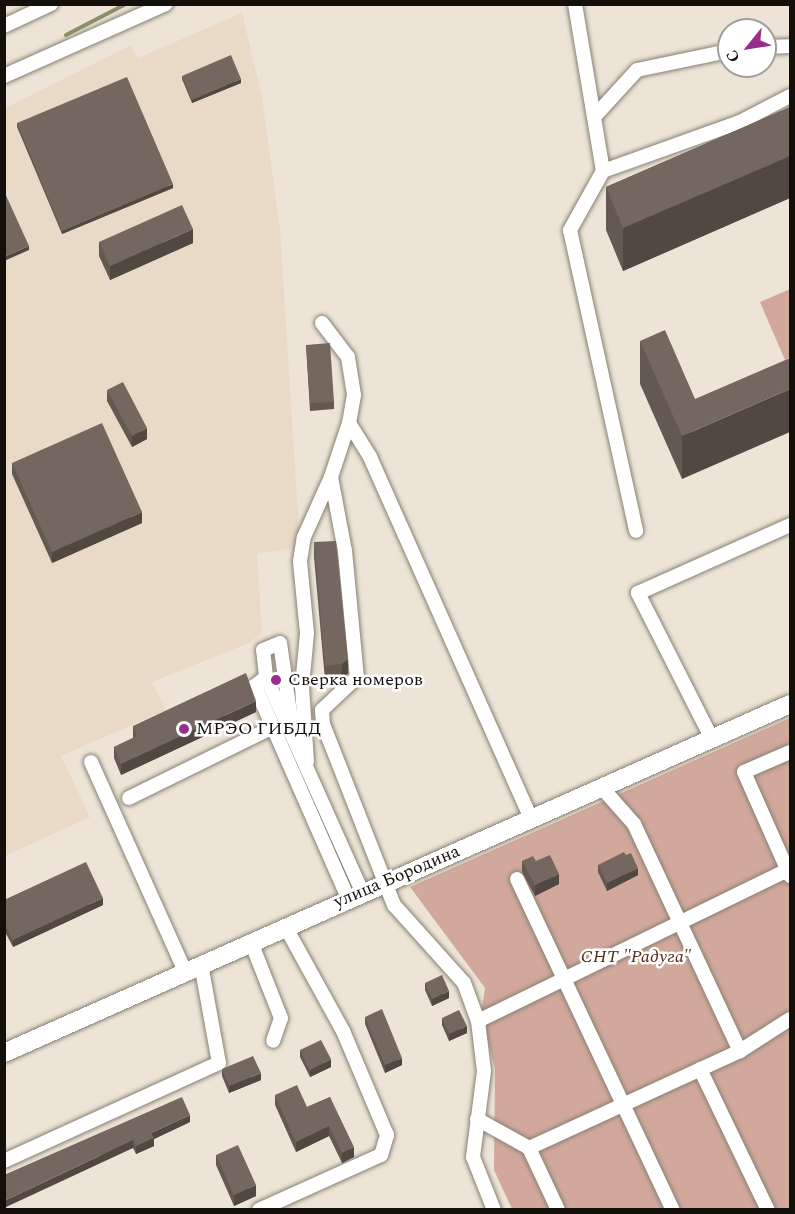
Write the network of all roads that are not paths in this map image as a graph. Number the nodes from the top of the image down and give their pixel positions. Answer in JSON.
{"nodes":[{"id":1,"x":51,"y":4,"type":"edge"},
{"id":2,"x":166,"y":4,"type":"edge"},
{"id":3,"x":575,"y":4,"type":"edge"},
{"id":4,"x":4,"y":26,"type":"edge"},
{"id":5,"x":717,"y":53,"type":"edge"},
{"id":6,"x":4,"y":76,"type":"edge"},
{"id":7,"x":790,"y":96,"type":"edge"},
{"id":8,"x":595,"y":116,"type":"junction"},
{"id":9,"x":603,"y":171,"type":"junction"},
{"id":10,"x":322,"y":323,"type":"dead end"},
{"id":11,"x":349,"y":423,"type":"junction"},
{"id":12,"x":331,"y":477,"type":"junction"},
{"id":13,"x":790,"y":525,"type":"edge"},
{"id":14,"x":636,"y":531,"type":"dead end"},
{"id":15,"x":266,"y":677,"type":"junction"},
{"id":16,"x":790,"y":704,"type":"edge"},
{"id":17,"x":273,"y":727,"type":"junction"},
{"id":18,"x":292,"y":730,"type":"junction"},
{"id":19,"x":712,"y":739,"type":"junction"},
{"id":20,"x":790,"y":752,"type":"edge"},
{"id":21,"x":91,"y":762,"type":"dead end"},
{"id":22,"x":307,"y":762,"type":"junction"},
{"id":23,"x":603,"y":789,"type":"junction"},
{"id":24,"x":129,"y":798,"type":"dead end"},
{"id":25,"x":531,"y":819,"type":"junction"},
{"id":26,"x":790,"y":872,"type":"edge"},
{"id":27,"x":517,"y":879,"type":"dead end"},
{"id":28,"x":387,"y":883,"type":"junction"},
{"id":29,"x":355,"y":895,"type":"junction"},
{"id":30,"x":680,"y":923,"type":"junction"},
{"id":31,"x":285,"y":926,"type":"junction"},
{"id":32,"x":251,"y":942,"type":"junction"},
{"id":33,"x":193,"y":968,"type":"junction"},
{"id":34,"x":563,"y":981,"type":"junction"},
{"id":35,"x":478,"y":1021,"type":"junction"},
{"id":36,"x":789,"y":1022,"type":"edge"},
{"id":37,"x":273,"y":1041,"type":"dead end"},
{"id":38,"x":740,"y":1051,"type":"junction"},
{"id":39,"x":4,"y":1053,"type":"edge"},
{"id":40,"x":700,"y":1068,"type":"junction"},
{"id":41,"x":622,"y":1106,"type":"junction"},
{"id":42,"x":477,"y":1119,"type":"junction"},
{"id":43,"x":529,"y":1148,"type":"junction"},
{"id":44,"x":4,"y":1161,"type":"edge"},
{"id":45,"x":259,"y":1209,"type":"edge"},
{"id":46,"x":494,"y":1209,"type":"edge"},
{"id":47,"x":558,"y":1209,"type":"edge"},
{"id":48,"x":673,"y":1209,"type":"edge"},
{"id":49,"x":768,"y":1209,"type":"edge"}],
"edges":[{"from":1,"to":4,"type":"street"},
{"from":2,"to":6,"type":"street"},
{"from":3,"to":8,"type":"street"},
{"from":5,"to":8,"type":"street"},
{"from":7,"to":9,"type":"street"},
{"from":8,"to":9,"type":"street"},
{"from":9,"to":14,"type":"street"},
{"from":10,"to":11,"type":"street"},
{"from":11,"to":12,"type":"street"},
{"from":11,"to":25,"type":"street"},
{"from":12,"to":22,"type":"street"},
{"from":12,"to":28,"type":"street"},
{"from":13,"to":19,"type":"street"},
{"from":15,"to":17,"type":"street"},
{"from":15,"to":18,"type":"street"},
{"from":15,"to":18,"type":"street"},
{"from":16,"to":19,"type":"main road","name":"улица Бородина"},
{"from":17,"to":24,"type":"street"},
{"from":17,"to":29,"type":"street"},
{"from":18,"to":22,"type":"street"},
{"from":19,"to":23,"type":"main road","name":"улица Бородина"},
{"from":20,"to":26,"type":"street"},
{"from":21,"to":33,"type":"street"},
{"from":22,"to":29,"type":"street"},
{"from":23,"to":25,"type":"main road","name":"улица Бородина"},
{"from":23,"to":30,"type":"street"},
{"from":25,"to":28,"type":"main road","name":"улица Бородина"},
{"from":26,"to":30,"type":"street"},
{"from":27,"to":34,"type":"street"},
{"from":28,"to":29,"type":"main road","name":"улица Бородина"},
{"from":28,"to":35,"type":"street"},
{"from":29,"to":31,"type":"main road","name":"улица Бородина"},
{"from":30,"to":34,"type":"street"},
{"from":30,"to":38,"type":"street"},
{"from":31,"to":32,"type":"main road","name":"улица Бородина"},
{"from":31,"to":45,"type":"street"},
{"from":32,"to":33,"type":"main road","name":"улица Бородина"},
{"from":32,"to":37,"type":"street"},
{"from":33,"to":39,"type":"main road","name":"улица Бородина"},
{"from":33,"to":44,"type":"street"},
{"from":34,"to":35,"type":"street"},
{"from":34,"to":41,"type":"street"},
{"from":35,"to":42,"type":"street"},
{"from":36,"to":38,"type":"street"},
{"from":38,"to":40,"type":"street"},
{"from":40,"to":41,"type":"street"},
{"from":40,"to":49,"type":"street"},
{"from":41,"to":43,"type":"street"},
{"from":41,"to":48,"type":"street"},
{"from":42,"to":43,"type":"street"},
{"from":42,"to":46,"type":"street"},
{"from":43,"to":47,"type":"street"}]}
